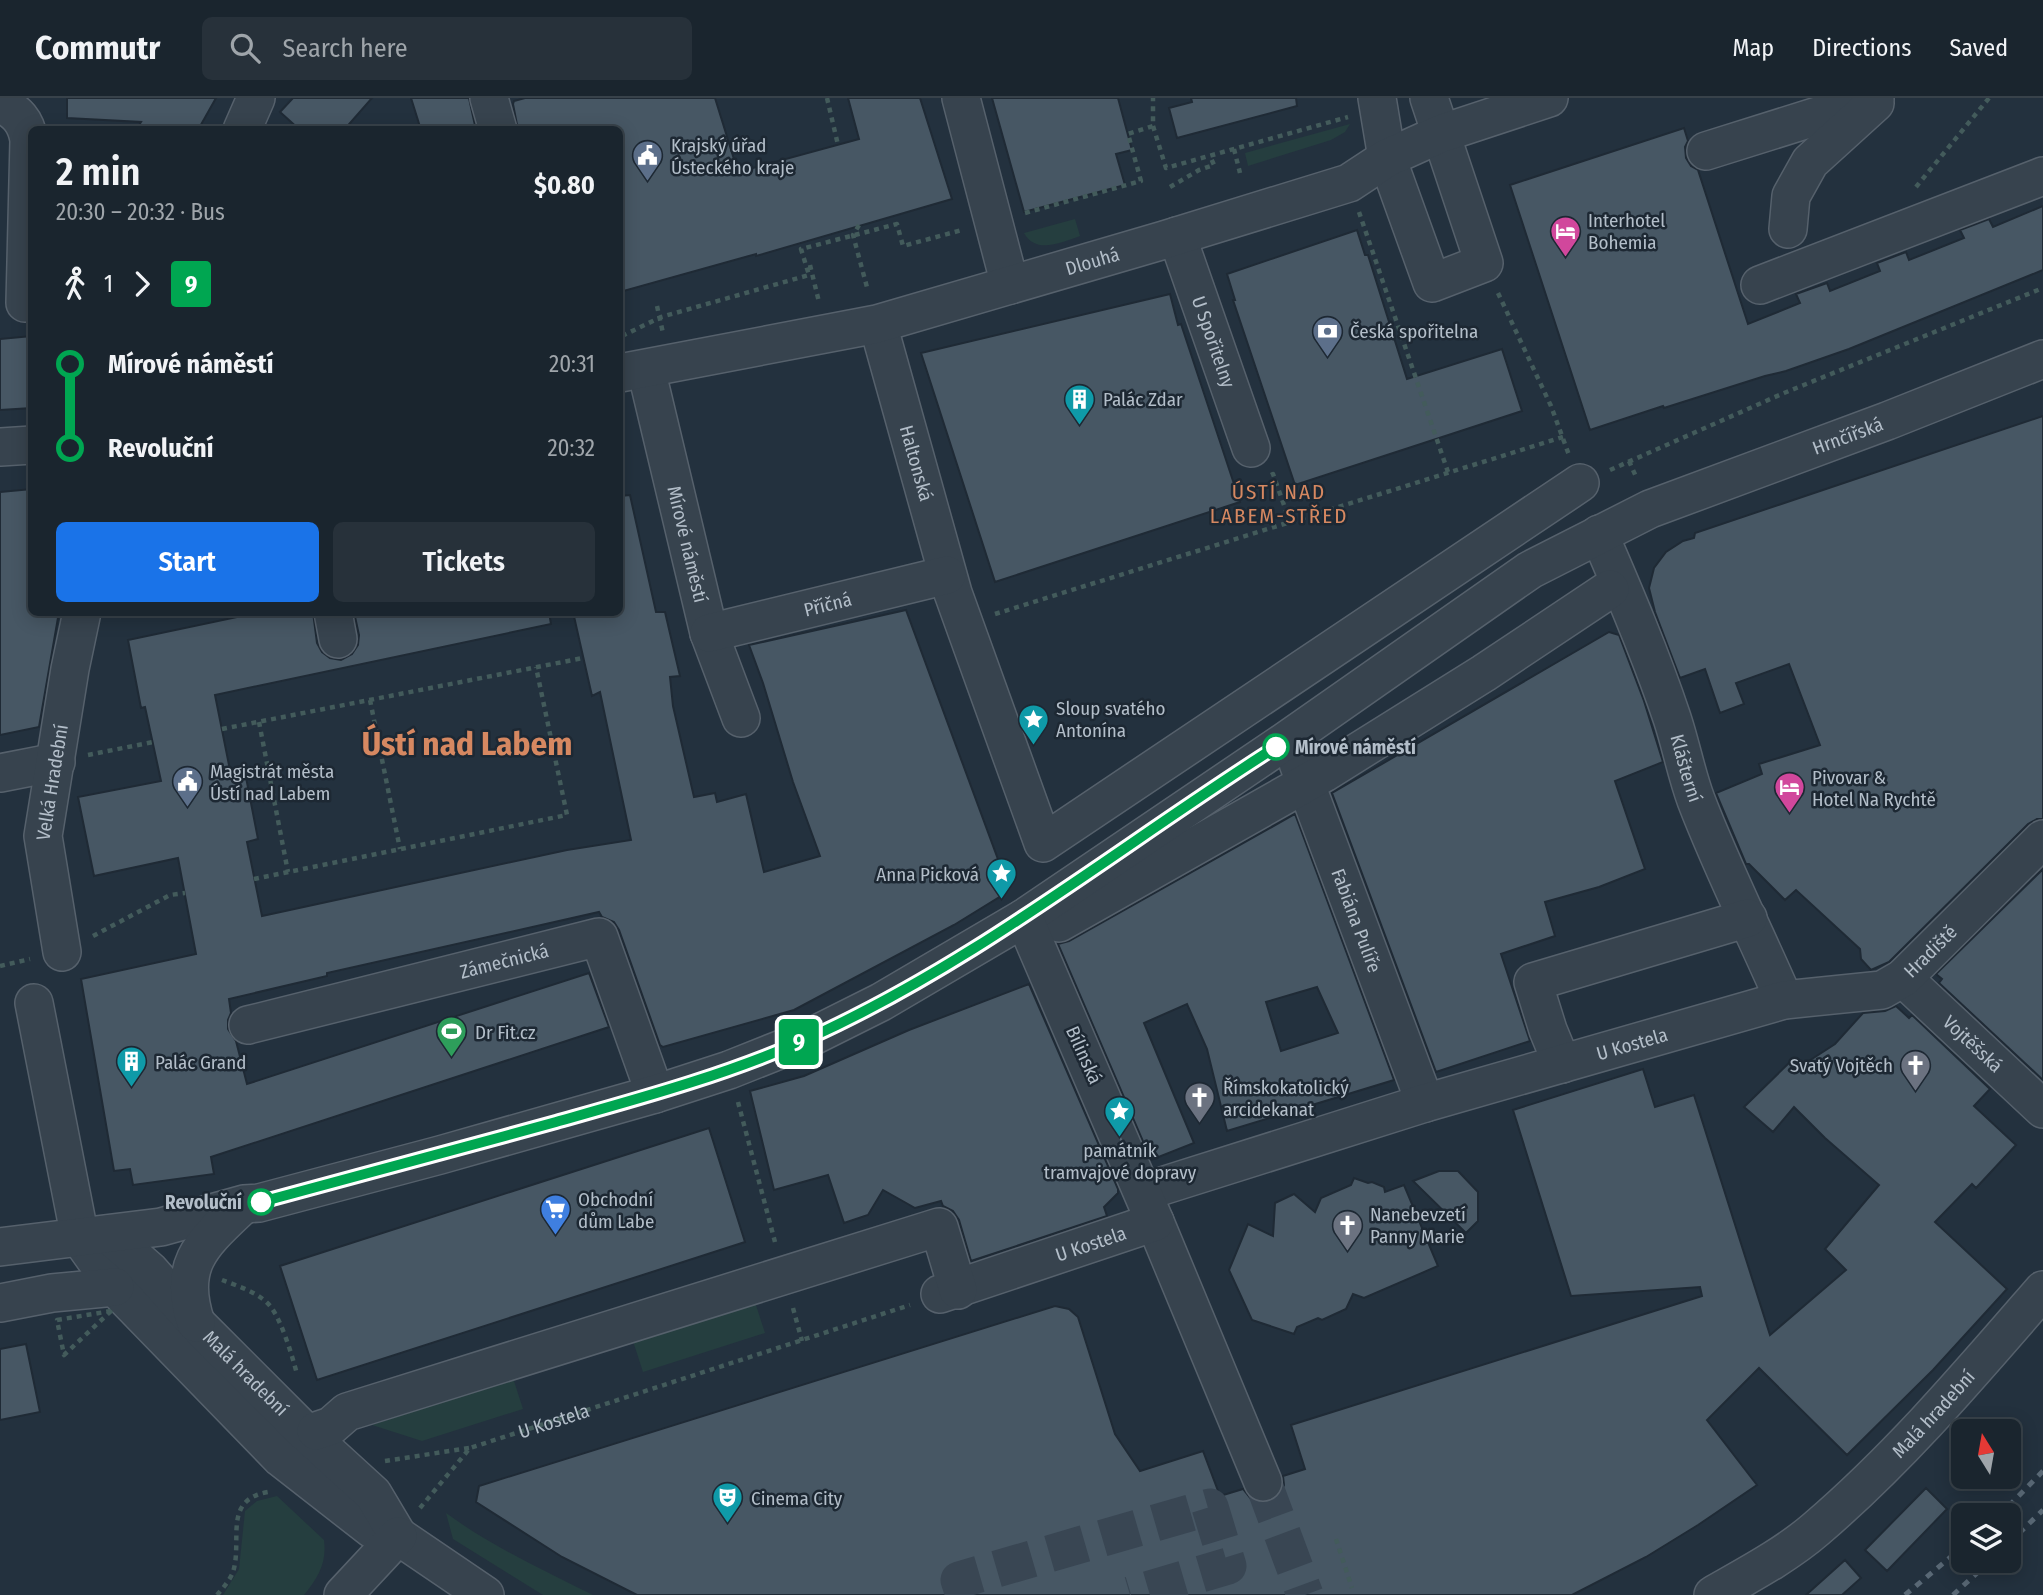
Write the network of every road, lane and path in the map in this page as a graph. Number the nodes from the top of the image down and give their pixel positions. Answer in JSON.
{"nodes":[{"id":1,"x":256,"y":98,"type":"edge"},
{"id":2,"x":489,"y":98,"type":"edge"},
{"id":3,"x":827,"y":98,"type":"edge"},
{"id":4,"x":961,"y":98,"type":"edge"},
{"id":5,"x":1153,"y":98,"type":"edge"},
{"id":6,"x":1429,"y":98,"type":"edge"},
{"id":7,"x":1549,"y":98,"type":"edge"},
{"id":8,"x":1875,"y":98,"type":"edge"},
{"id":9,"x":1881,"y":98,"type":"edge"},
{"id":10,"x":1989,"y":98,"type":"edge"},
{"id":11,"x":10,"y":103,"type":"edge"},
{"id":12,"x":1368,"y":106,"type":"edge"},
{"id":13,"x":244,"y":126,"type":"edge"},
{"id":14,"x":497,"y":126,"type":"edge"},
{"id":15,"x":1153,"y":126,"type":"junction"},
{"id":16,"x":1440,"y":134,"type":"junction"},
{"id":17,"x":28,"y":138,"type":"edge"},
{"id":18,"x":838,"y":145,"type":"dead end"},
{"id":19,"x":1234,"y":149,"type":"junction"},
{"id":20,"x":1706,"y":151,"type":"dead end"},
{"id":21,"x":1210,"y":156,"type":"junction"},
{"id":22,"x":1387,"y":158,"type":"junction"},
{"id":23,"x":1240,"y":173,"type":"dead end"},
{"id":24,"x":2043,"y":176,"type":"edge"},
{"id":25,"x":1170,"y":187,"type":"dead end"},
{"id":26,"x":1913,"y":191,"type":"dead end"},
{"id":27,"x":1359,"y":211,"type":"dead end"},
{"id":28,"x":28,"y":213,"type":"edge"},
{"id":29,"x":993,"y":221,"type":"junction"},
{"id":30,"x":859,"y":225,"type":"dead end"},
{"id":31,"x":1788,"y":229,"type":"dead end"},
{"id":32,"x":853,"y":235,"type":"junction"},
{"id":33,"x":1177,"y":236,"type":"junction"},
{"id":34,"x":1484,"y":263,"type":"junction"},
{"id":35,"x":810,"y":265,"type":"dead end"},
{"id":36,"x":1010,"y":285,"type":"junction"},
{"id":37,"x":1760,"y":285,"type":"dead end"},
{"id":38,"x":2043,"y":288,"type":"edge"},
{"id":39,"x":869,"y":296,"type":"dead end"},
{"id":40,"x":25,"y":303,"type":"dead end"},
{"id":41,"x":657,"y":306,"type":"dead end"},
{"id":42,"x":820,"y":307,"type":"dead end"},
{"id":43,"x":660,"y":317,"type":"junction"},
{"id":44,"x":881,"y":335,"type":"dead end"},
{"id":45,"x":623,"y":336,"type":"edge"},
{"id":46,"x":2043,"y":359,"type":"edge"},
{"id":47,"x":643,"y":361,"type":"edge"},
{"id":48,"x":1551,"y":406,"type":"dead end"},
{"id":49,"x":1563,"y":437,"type":"dead end"},
{"id":50,"x":28,"y":445,"type":"edge"},
{"id":51,"x":0,"y":447,"type":"edge"},
{"id":52,"x":1251,"y":447,"type":"dead end"},
{"id":53,"x":1629,"y":461,"type":"junction"},
{"id":54,"x":1448,"y":472,"type":"junction"},
{"id":55,"x":1580,"y":483,"type":"joint"},
{"id":56,"x":1645,"y":498,"type":"junction"},
{"id":57,"x":1599,"y":534,"type":"junction"},
{"id":58,"x":1610,"y":589,"type":"dead end"},
{"id":59,"x":955,"y":597,"type":"junction"},
{"id":60,"x":81,"y":616,"type":"edge"},
{"id":61,"x":709,"y":633,"type":"junction"},
{"id":62,"x":583,"y":658,"type":"dead end"},
{"id":63,"x":536,"y":667,"type":"junction"},
{"id":64,"x":370,"y":700,"type":"junction"},
{"id":65,"x":741,"y":718,"type":"dead end"},
{"id":66,"x":260,"y":722,"type":"junction"},
{"id":67,"x":222,"y":729,"type":"dead end"},
{"id":68,"x":153,"y":742,"type":"dead end"},
{"id":69,"x":1284,"y":742,"type":"junction"},
{"id":70,"x":56,"y":762,"type":"junction"},
{"id":71,"x":0,"y":773,"type":"edge"},
{"id":72,"x":1306,"y":783,"type":"junction"},
{"id":73,"x":2043,"y":839,"type":"edge"},
{"id":74,"x":400,"y":849,"type":"junction"},
{"id":75,"x":288,"y":872,"type":"junction"},
{"id":76,"x":254,"y":878,"type":"dead end"},
{"id":77,"x":185,"y":892,"type":"dead end"},
{"id":78,"x":1024,"y":918,"type":"junction"},
{"id":79,"x":1748,"y":918,"type":"junction"},
{"id":80,"x":1059,"y":923,"type":"dead end"},
{"id":81,"x":62,"y":952,"type":"joint"},
{"id":82,"x":1903,"y":978,"type":"junction"},
{"id":83,"x":1784,"y":1000,"type":"junction"},
{"id":84,"x":34,"y":1003,"type":"dead end"},
{"id":85,"x":248,"y":1025,"type":"dead end"},
{"id":86,"x":1562,"y":1063,"type":"junction"},
{"id":87,"x":729,"y":1070,"type":"junction"},
{"id":88,"x":655,"y":1094,"type":"junction"},
{"id":89,"x":1425,"y":1103,"type":"junction"},
{"id":90,"x":2043,"y":1109,"type":"edge"},
{"id":91,"x":244,"y":1204,"type":"junction"},
{"id":92,"x":1149,"y":1207,"type":"junction"},
{"id":93,"x":94,"y":1236,"type":"junction"},
{"id":94,"x":0,"y":1247,"type":"edge"},
{"id":95,"x":212,"y":1276,"type":"dead end"},
{"id":96,"x":784,"y":1276,"type":"junction"},
{"id":97,"x":2043,"y":1290,"type":"edge"},
{"id":98,"x":949,"y":1292,"type":"junction"},
{"id":99,"x":113,"y":1299,"type":"junction"},
{"id":100,"x":0,"y":1303,"type":"edge"},
{"id":101,"x":57,"y":1320,"type":"dead end"},
{"id":102,"x":196,"y":1323,"type":"junction"},
{"id":103,"x":802,"y":1341,"type":"junction"},
{"id":104,"x":298,"y":1379,"type":"dead end"},
{"id":105,"x":316,"y":1432,"type":"dead end"},
{"id":106,"x":470,"y":1448,"type":"junction"},
{"id":107,"x":373,"y":1463,"type":"dead end"},
{"id":108,"x":1263,"y":1482,"type":"tunnel mouth"},
{"id":109,"x":275,"y":1490,"type":"dead end"},
{"id":110,"x":1814,"y":1530,"type":"junction"},
{"id":111,"x":398,"y":1536,"type":"junction"},
{"id":112,"x":1336,"y":1539,"type":"dead end"},
{"id":113,"x":1352,"y":1588,"type":"dead end"},
{"id":114,"x":217,"y":1595,"type":"edge"},
{"id":115,"x":343,"y":1595,"type":"edge"},
{"id":116,"x":485,"y":1595,"type":"edge"},
{"id":117,"x":1713,"y":1595,"type":"edge"},
{"id":118,"x":1762,"y":1595,"type":"edge"}],
"edges":[{"from":1,"to":13,"type":"street"},
{"from":2,"to":14,"type":"street"},
{"from":3,"to":18,"type":"path"},
{"from":4,"to":29,"type":"street"},
{"from":5,"to":15,"type":"path"},
{"from":6,"to":16,"type":"street"},
{"from":7,"to":16,"type":"street","name":"Dlouhá"},
{"from":8,"to":20,"type":"street"},
{"from":9,"to":31,"type":"street"},
{"from":10,"to":26,"type":"path"},
{"from":11,"to":17,"type":"street"},
{"from":12,"to":19,"type":"path"},
{"from":12,"to":22,"type":"street"},
{"from":15,"to":21,"type":"path"},
{"from":15,"to":29,"type":"path"},
{"from":16,"to":22,"type":"street","name":"Dlouhá"},
{"from":16,"to":34,"type":"street"},
{"from":19,"to":21,"type":"path"},
{"from":19,"to":23,"type":"path"},
{"from":21,"to":25,"type":"path"},
{"from":22,"to":33,"type":"street","name":"Dlouhá"},
{"from":22,"to":34,"type":"street"},
{"from":24,"to":37,"type":"street"},
{"from":27,"to":54,"type":"path"},
{"from":28,"to":40,"type":"street"},
{"from":29,"to":32,"type":"path"},
{"from":29,"to":36,"type":"street"},
{"from":30,"to":32,"type":"path"},
{"from":32,"to":39,"type":"path"},
{"from":32,"to":43,"type":"path"},
{"from":33,"to":36,"type":"street","name":"Dlouhá"},
{"from":33,"to":52,"type":"street","name":"U Spořitelny"},
{"from":34,"to":48,"type":"path"},
{"from":35,"to":42,"type":"path"},
{"from":36,"to":47,"type":"street","name":"Dlouhá"},
{"from":38,"to":53,"type":"path"},
{"from":41,"to":43,"type":"path"},
{"from":43,"to":45,"type":"path"},
{"from":43,"to":47,"type":"path"},
{"from":44,"to":59,"type":"street","name":"Haltonská"},
{"from":46,"to":56,"type":"street","name":"Hrnčířská"},
{"from":47,"to":61,"type":"street","name":"Mírové náměstí"},
{"from":49,"to":54,"type":"path"},
{"from":50,"to":51,"type":"street"},
{"from":53,"to":55,"type":"path"},
{"from":53,"to":56,"type":"path"},
{"from":54,"to":59,"type":"path"},
{"from":55,"to":59,"type":"street"},
{"from":56,"to":57,"type":"street"},
{"from":57,"to":69,"type":"street"},
{"from":57,"to":79,"type":"street","name":"Klášterní"},
{"from":58,"to":72,"type":"street"},
{"from":59,"to":61,"type":"street","name":"Příčná"},
{"from":60,"to":70,"type":"street","name":"Velká Hradební"},
{"from":61,"to":65,"type":"street","name":"Mírové náměstí"},
{"from":62,"to":63,"type":"path"},
{"from":63,"to":64,"type":"path"},
{"from":63,"to":74,"type":"path"},
{"from":64,"to":66,"type":"path"},
{"from":64,"to":74,"type":"path"},
{"from":66,"to":67,"type":"path"},
{"from":66,"to":75,"type":"path"},
{"from":68,"to":70,"type":"path"},
{"from":69,"to":72,"type":"street","name":"Fabiána Pulíře"},
{"from":69,"to":78,"type":"street"},
{"from":70,"to":71,"type":"street"},
{"from":70,"to":81,"type":"street","name":"Velká Hradební"},
{"from":72,"to":80,"type":"street"},
{"from":72,"to":89,"type":"street","name":"Fabiána Pulíře"},
{"from":73,"to":82,"type":"street","name":"Hradiště"},
{"from":74,"to":75,"type":"path"},
{"from":75,"to":76,"type":"path"},
{"from":77,"to":81,"type":"path"},
{"from":78,"to":87,"type":"street"},
{"from":78,"to":92,"type":"street","name":"Bílinská"},
{"from":79,"to":83,"type":"street","name":"Klášterní"},
{"from":79,"to":86,"type":"street"},
{"from":82,"to":83,"type":"street","name":"Hradiště"},
{"from":82,"to":90,"type":"street","name":"Vojtěšská"},
{"from":83,"to":86,"type":"street","name":"U Kostela"},
{"from":84,"to":93,"type":"street"},
{"from":85,"to":88,"type":"street","name":"Zámečnická"},
{"from":86,"to":89,"type":"street","name":"U Kostela"},
{"from":87,"to":88,"type":"street"},
{"from":87,"to":96,"type":"path"},
{"from":88,"to":91,"type":"street"},
{"from":89,"to":92,"type":"street","name":"U Kostela"},
{"from":91,"to":93,"type":"street"},
{"from":91,"to":102,"type":"street"},
{"from":92,"to":98,"type":"street","name":"U Kostela"},
{"from":92,"to":108,"type":"street","name":"Bílinská"},
{"from":93,"to":94,"type":"street"},
{"from":93,"to":99,"type":"street"},
{"from":93,"to":102,"type":"street","name":"Malá hradební"},
{"from":95,"to":104,"type":"path"},
{"from":96,"to":98,"type":"street"},
{"from":96,"to":103,"type":"path"},
{"from":96,"to":105,"type":"street"},
{"from":97,"to":110,"type":"street","name":"Malá hradební"},
{"from":98,"to":103,"type":"path","name":"U Kostela"},
{"from":99,"to":100,"type":"street"},
{"from":99,"to":101,"type":"path"},
{"from":99,"to":111,"type":"street","name":"Malá hradební"},
{"from":102,"to":111,"type":"street","name":"Malá hradební"},
{"from":103,"to":106,"type":"path","name":"U Kostela"},
{"from":106,"to":107,"type":"path","name":"U Kostela"},
{"from":106,"to":111,"type":"path"},
{"from":109,"to":114,"type":"path"},
{"from":110,"to":117,"type":"street","name":"Malá hradební"},
{"from":110,"to":118,"type":"street","name":"Malá hradební"},
{"from":111,"to":115,"type":"street"},
{"from":111,"to":116,"type":"street","name":"Malá hradební"},
{"from":112,"to":113,"type":"path"}]}
